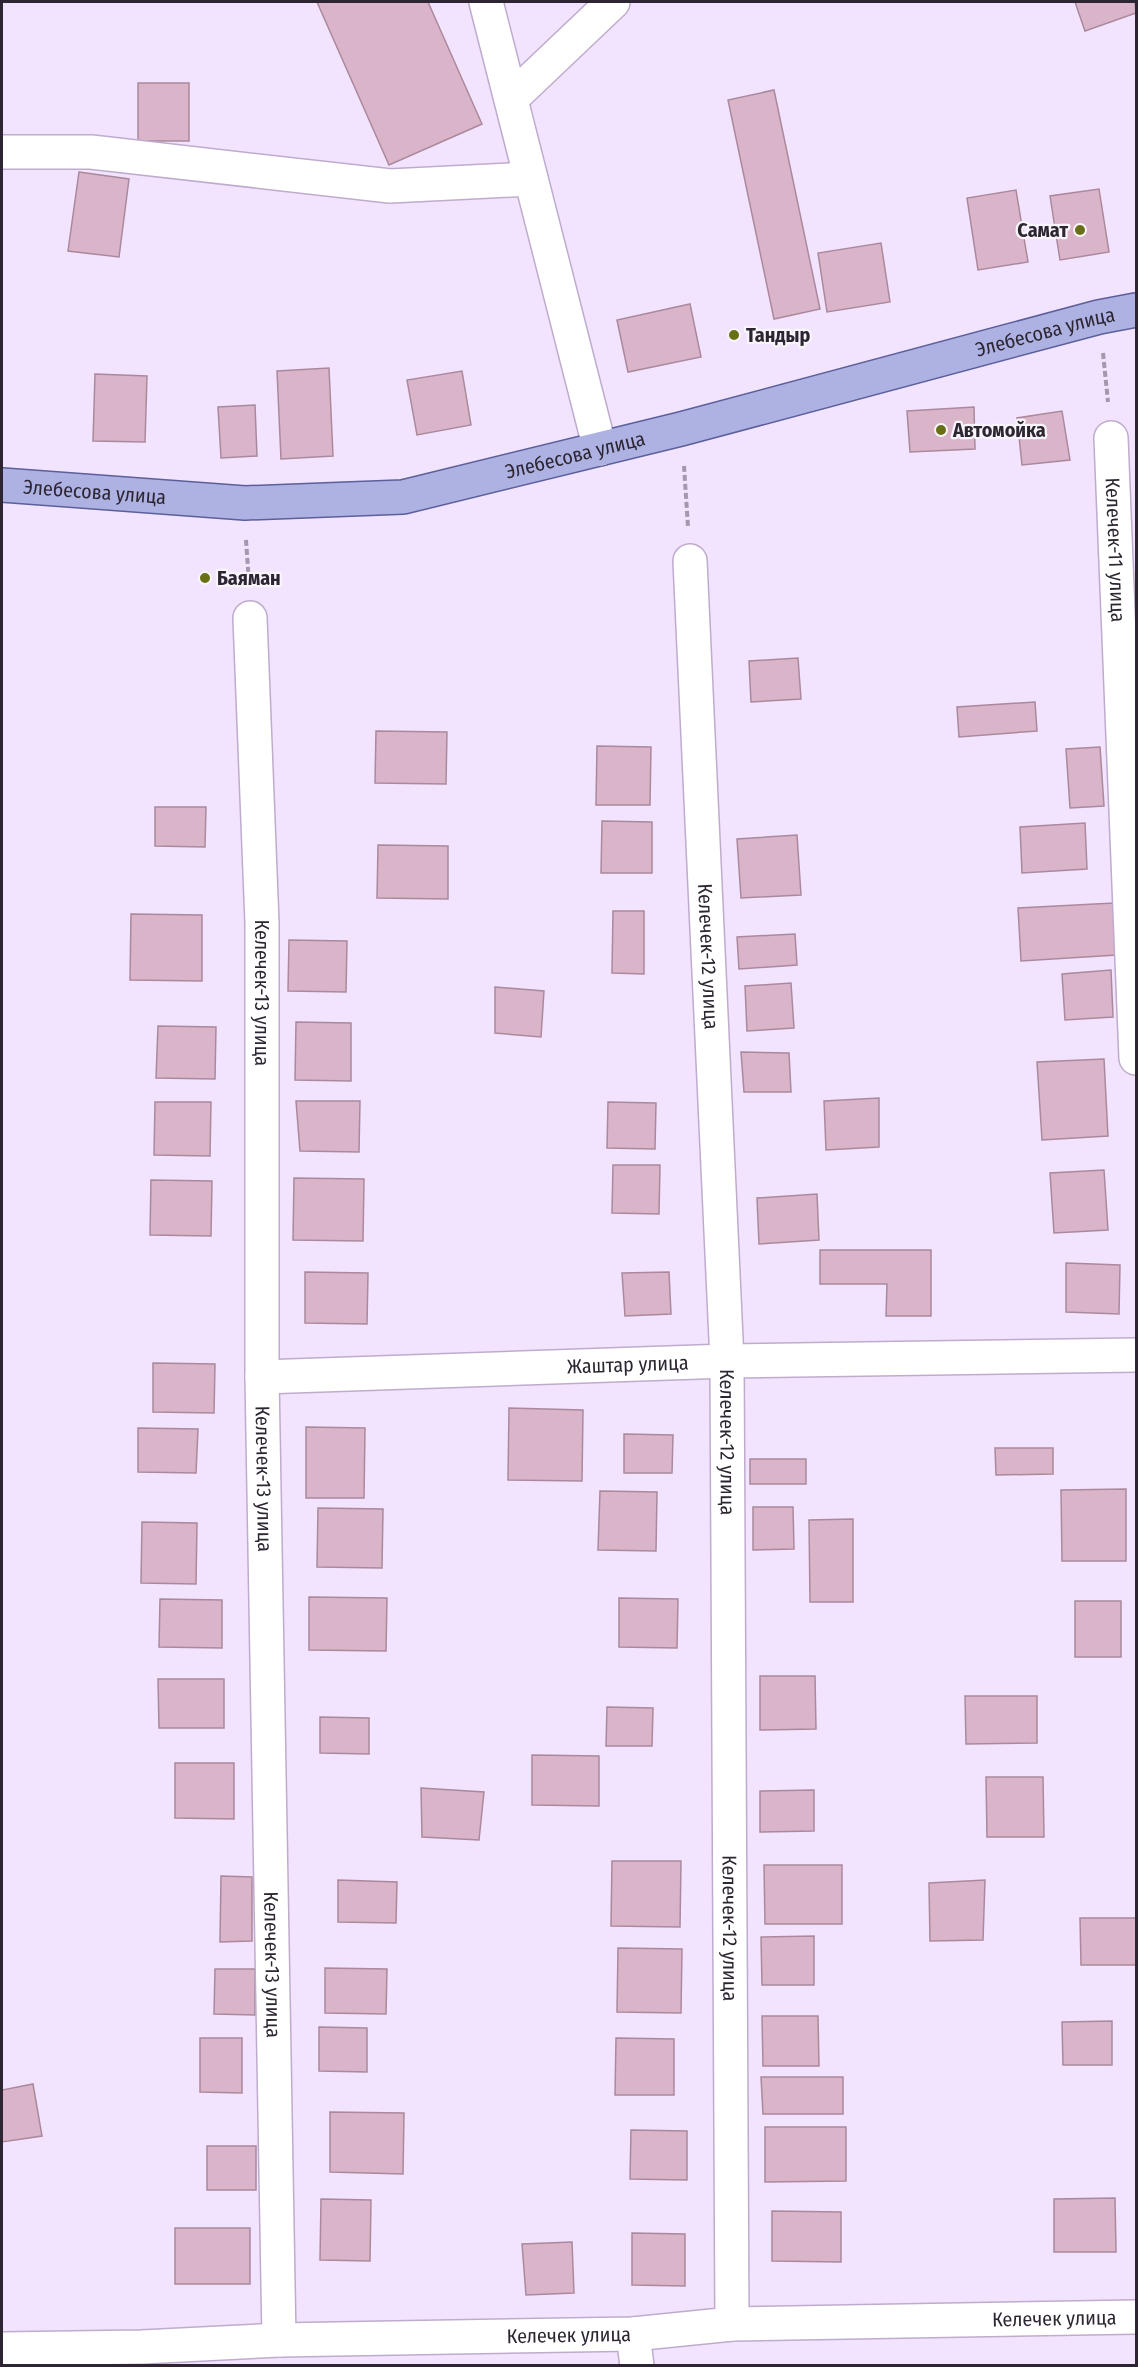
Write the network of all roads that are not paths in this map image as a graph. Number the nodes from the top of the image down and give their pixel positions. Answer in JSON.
{"nodes":[{"id":1,"x":486,"y":2,"type":"edge"},
{"id":2,"x":613,"y":2,"type":"edge"},
{"id":3,"x":511,"y":99,"type":"junction"},
{"id":4,"x":2,"y":152,"type":"edge"},
{"id":5,"x":531,"y":179,"type":"junction"},
{"id":6,"x":1137,"y":310,"type":"edge"},
{"id":7,"x":1111,"y":438,"type":"road end"},
{"id":8,"x":600,"y":449,"type":"junction"},
{"id":9,"x":2,"y":485,"type":"edge"},
{"id":10,"x":690,"y":561,"type":"road end"},
{"id":11,"x":250,"y":618,"type":"road end"},
{"id":12,"x":1137,"y":1058,"type":"edge"},
{"id":13,"x":1137,"y":1355,"type":"edge"},
{"id":14,"x":727,"y":1361,"type":"junction"},
{"id":15,"x":262,"y":1377,"type":"junction"},
{"id":16,"x":1137,"y":2317,"type":"edge"},
{"id":17,"x":732,"y":2324,"type":"junction"},
{"id":18,"x":279,"y":2340,"type":"junction"},
{"id":19,"x":2,"y":2349,"type":"edge"},
{"id":20,"x":635,"y":2350,"type":"edge"},
{"id":21,"x":143,"y":2356,"type":"edge"}],
"edges":[{"from":1,"to":3,"type":"street"},
{"from":2,"to":3,"type":"street"},
{"from":3,"to":5,"type":"street"},
{"from":4,"to":5,"type":"street"},
{"from":5,"to":8,"type":"street"},
{"from":6,"to":8,"type":"main road","name":"Элебесова улица"},
{"from":7,"to":12,"type":"street","name":"Келечек-11 улица"},
{"from":8,"to":9,"type":"main road","name":"Элебесова улица"},
{"from":10,"to":14,"type":"street","name":"Келечек-12 улица"},
{"from":11,"to":15,"type":"street","name":"Келечек-13 улица"},
{"from":13,"to":14,"type":"street","name":"Жаштар улица"},
{"from":14,"to":15,"type":"street","name":"Жаштар улица"},
{"from":14,"to":17,"type":"street","name":"Келечек-12 улица"},
{"from":15,"to":18,"type":"street","name":"Келечек-13 улица"},
{"from":16,"to":17,"type":"street","name":"Келечек улица"},
{"from":17,"to":20,"type":"street","name":"Келечек улица"},
{"from":18,"to":20,"type":"street","name":"Келечек улица"},
{"from":18,"to":21,"type":"street","name":"Келечек улица"},
{"from":19,"to":21,"type":"street","name":"Келечек улица"}]}
